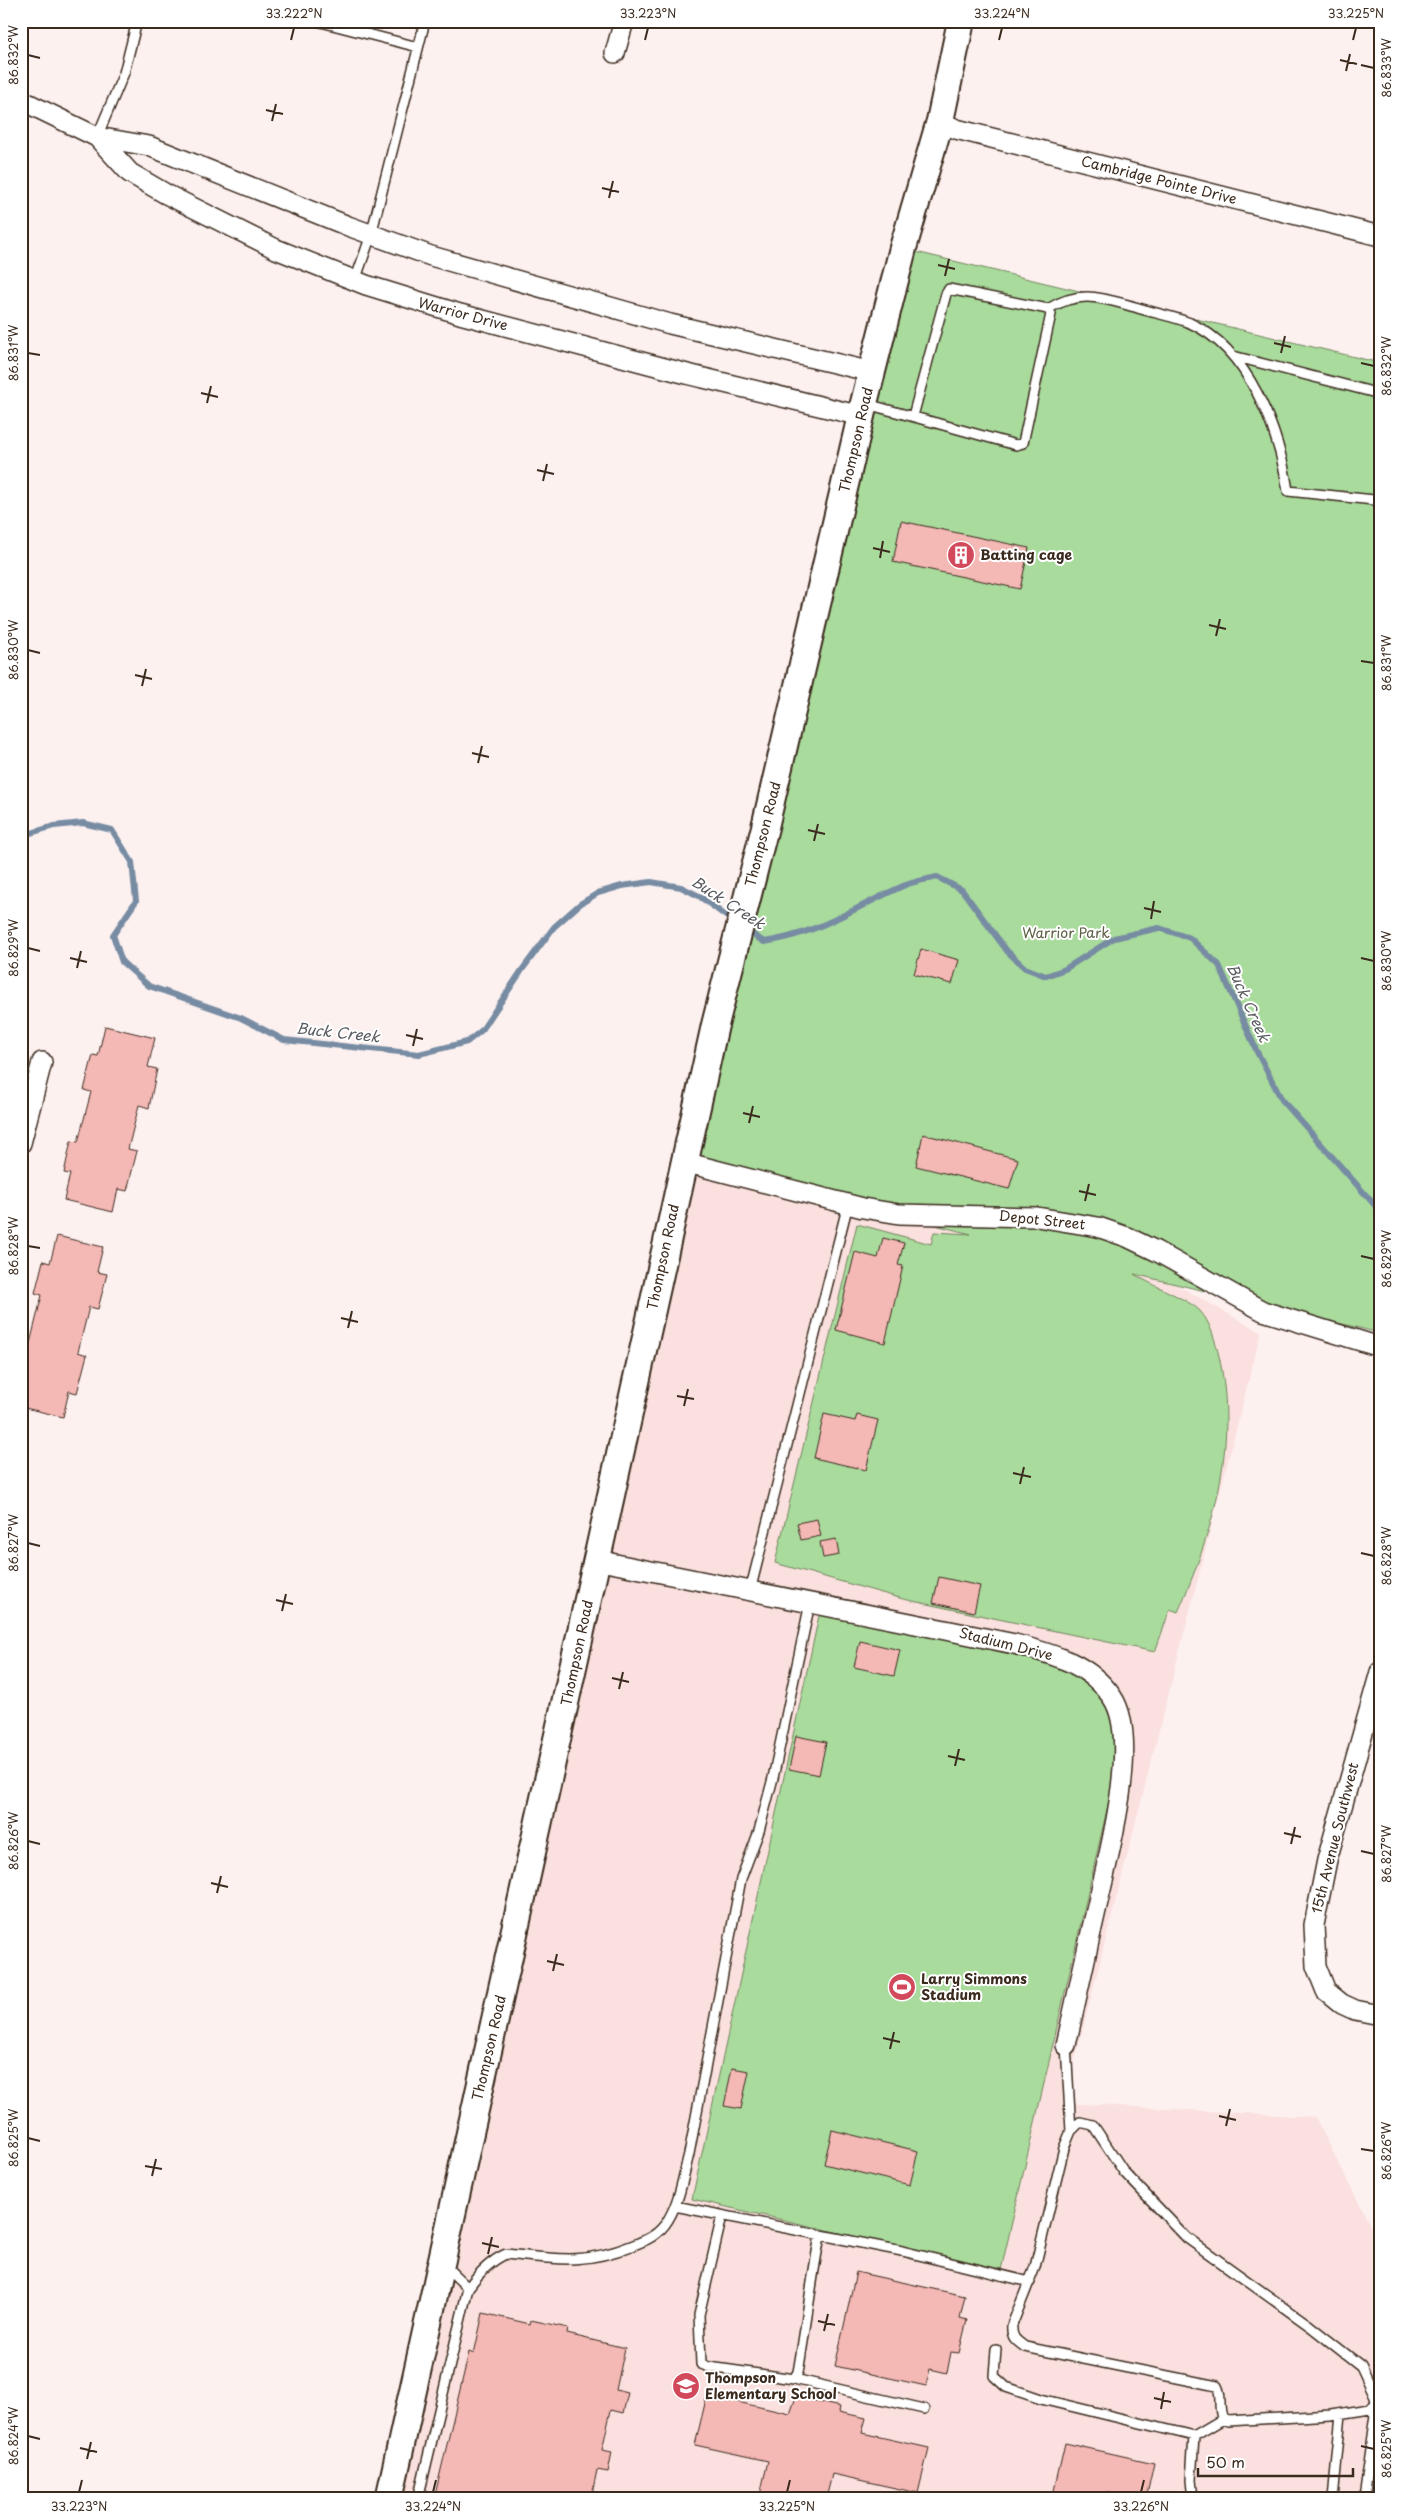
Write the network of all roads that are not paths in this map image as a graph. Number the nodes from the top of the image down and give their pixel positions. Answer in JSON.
{"nodes":[{"id":1,"x":137,"y":21,"type":"edge"},
{"id":2,"x":317,"y":21,"type":"edge"},
{"id":3,"x":425,"y":21,"type":"edge"},
{"id":4,"x":624,"y":21,"type":"edge"},
{"id":5,"x":961,"y":21,"type":"edge"},
{"id":6,"x":418,"y":47,"type":"junction"},
{"id":7,"x":615,"y":53,"type":"dead end"},
{"id":8,"x":21,"y":100,"type":"edge"},
{"id":9,"x":940,"y":121,"type":"junction"},
{"id":10,"x":97,"y":137,"type":"junction"},
{"id":11,"x":371,"y":235,"type":"junction"},
{"id":12,"x":1380,"y":236,"type":"edge"},
{"id":13,"x":355,"y":281,"type":"junction"},
{"id":14,"x":1048,"y":308,"type":"junction"},
{"id":15,"x":1233,"y":356,"type":"junction"},
{"id":16,"x":872,"y":372,"type":"junction"},
{"id":17,"x":1380,"y":394,"type":"edge"},
{"id":18,"x":863,"y":410,"type":"junction"},
{"id":19,"x":913,"y":416,"type":"junction"},
{"id":20,"x":1380,"y":499,"type":"edge"},
{"id":21,"x":42,"y":1062,"type":"dead end"},
{"id":22,"x":21,"y":1143,"type":"edge"},
{"id":23,"x":684,"y":1162,"type":"junction"},
{"id":24,"x":848,"y":1204,"type":"junction"},
{"id":25,"x":1380,"y":1347,"type":"edge"},
{"id":26,"x":596,"y":1560,"type":"junction"},
{"id":27,"x":750,"y":1590,"type":"junction"},
{"id":28,"x":810,"y":1603,"type":"junction"},
{"id":29,"x":1380,"y":1672,"type":"edge"},
{"id":30,"x":1380,"y":2015,"type":"edge"},
{"id":31,"x":1066,"y":2044,"type":"joint"},
{"id":32,"x":1071,"y":2131,"type":"junction"},
{"id":33,"x":675,"y":2206,"type":"junction"},
{"id":34,"x":722,"y":2216,"type":"junction"},
{"id":35,"x":820,"y":2236,"type":"junction"},
{"id":36,"x":442,"y":2262,"type":"junction"},
{"id":37,"x":1030,"y":2282,"type":"junction"},
{"id":38,"x":468,"y":2288,"type":"junction"},
{"id":39,"x":996,"y":2348,"type":"dead end"},
{"id":40,"x":794,"y":2379,"type":"junction"},
{"id":41,"x":1379,"y":2408,"type":"edge"},
{"id":42,"x":924,"y":2409,"type":"dead end"},
{"id":43,"x":1341,"y":2414,"type":"junction"},
{"id":44,"x":1222,"y":2419,"type":"junction"},
{"id":45,"x":1194,"y":2436,"type":"junction"},
{"id":46,"x":389,"y":2499,"type":"edge"},
{"id":47,"x":418,"y":2499,"type":"edge"},
{"id":48,"x":1192,"y":2499,"type":"edge"},
{"id":49,"x":1332,"y":2499,"type":"edge"},
{"id":50,"x":1364,"y":2499,"type":"edge"}],
"edges":[{"from":1,"to":10,"type":"lane"},
{"from":2,"to":6,"type":"lane"},
{"from":3,"to":6,"type":"lane"},
{"from":4,"to":7,"type":"street"},
{"from":5,"to":9,"type":"street","name":"Thompson Road"},
{"from":6,"to":11,"type":"lane"},
{"from":8,"to":10,"type":"street","name":"Warrior Drive"},
{"from":9,"to":12,"type":"street","name":"Cambridge Pointe Drive"},
{"from":9,"to":16,"type":"street","name":"Thompson Road"},
{"from":10,"to":11,"type":"street","name":"Warrior Drive"},
{"from":10,"to":13,"type":"street","name":"Warrior Drive"},
{"from":11,"to":13,"type":"lane"},
{"from":11,"to":16,"type":"street","name":"Warrior Drive"},
{"from":13,"to":18,"type":"street","name":"Warrior Drive"},
{"from":14,"to":15,"type":"lane"},
{"from":14,"to":19,"type":"lane"},
{"from":14,"to":19,"type":"lane"},
{"from":15,"to":17,"type":"lane"},
{"from":15,"to":20,"type":"lane"},
{"from":16,"to":18,"type":"street","name":"Thompson Road"},
{"from":18,"to":19,"type":"lane"},
{"from":18,"to":23,"type":"street","name":"Thompson Road"},
{"from":21,"to":22,"type":"street"},
{"from":23,"to":24,"type":"street","name":"Depot Street"},
{"from":23,"to":26,"type":"street","name":"Thompson Road"},
{"from":24,"to":25,"type":"street","name":"Depot Street"},
{"from":24,"to":27,"type":"lane"},
{"from":26,"to":27,"type":"street","name":"Stadium Drive"},
{"from":26,"to":36,"type":"street","name":"Thompson Road"},
{"from":27,"to":28,"type":"street","name":"Stadium Drive"},
{"from":28,"to":31,"type":"street","name":"Stadium Drive"},
{"from":28,"to":33,"type":"lane"},
{"from":29,"to":30,"type":"street","name":"15th Avenue Southwest"},
{"from":31,"to":32,"type":"lane"},
{"from":32,"to":37,"type":"lane"},
{"from":32,"to":41,"type":"lane"},
{"from":33,"to":34,"type":"lane"},
{"from":33,"to":38,"type":"lane"},
{"from":34,"to":35,"type":"lane"},
{"from":34,"to":40,"type":"lane"},
{"from":35,"to":37,"type":"lane"},
{"from":35,"to":40,"type":"lane"},
{"from":36,"to":38,"type":"lane"},
{"from":36,"to":46,"type":"street","name":"Thompson Road"},
{"from":37,"to":44,"type":"lane"},
{"from":38,"to":47,"type":"lane"},
{"from":39,"to":45,"type":"lane"},
{"from":40,"to":42,"type":"lane"},
{"from":41,"to":43,"type":"lane"},
{"from":41,"to":50,"type":"lane"},
{"from":43,"to":44,"type":"lane"},
{"from":43,"to":49,"type":"lane"},
{"from":44,"to":45,"type":"lane"},
{"from":45,"to":48,"type":"lane"}]}
